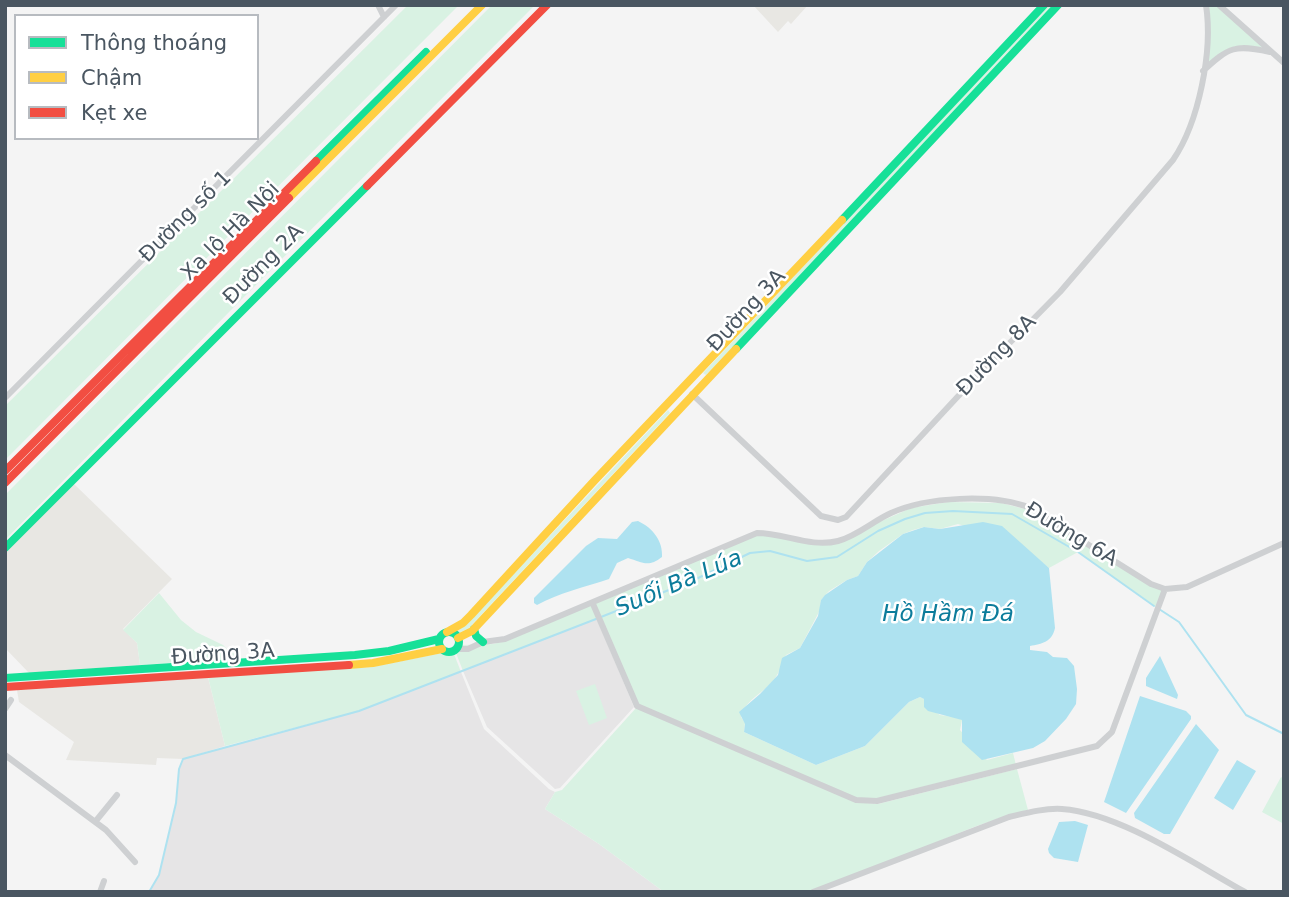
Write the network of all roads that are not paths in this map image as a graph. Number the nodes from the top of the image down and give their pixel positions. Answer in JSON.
{"nodes":[{"id":1,"x":378,"y":5,"type":"edge"},
{"id":2,"x":396,"y":5,"type":"edge"},
{"id":3,"x":472,"y":5,"type":"edge"},
{"id":4,"x":482,"y":5,"type":"edge"},
{"id":5,"x":547,"y":5,"type":"edge"},
{"id":6,"x":1044,"y":5,"type":"edge"},
{"id":7,"x":1058,"y":5,"type":"edge"},
{"id":8,"x":1206,"y":5,"type":"edge"},
{"id":9,"x":1219,"y":5,"type":"edge"},
{"id":10,"x":384,"y":17,"type":"junction"},
{"id":11,"x":1272,"y":52,"type":"junction"},
{"id":12,"x":1284,"y":63,"type":"edge"},
{"id":13,"x":1203,"y":71,"type":"junction"},
{"id":14,"x":685,"y":387,"type":"junction"},
{"id":15,"x":692,"y":394,"type":"junction"},
{"id":16,"x":5,"y":398,"type":"edge"},
{"id":17,"x":5,"y":471,"type":"edge"},
{"id":18,"x":5,"y":484,"type":"edge"},
{"id":19,"x":1284,"y":543,"type":"edge"},
{"id":20,"x":5,"y":548,"type":"edge"},
{"id":21,"x":1166,"y":589,"type":"junction"},
{"id":22,"x":594,"y":607,"type":"junction"},
{"id":23,"x":474,"y":628,"type":"junction"},
{"id":24,"x":447,"y":632,"type":"junction"},
{"id":25,"x":458,"y":638,"type":"junction"},
{"id":26,"x":439,"y":639,"type":"junction"},
{"id":27,"x":483,"y":642,"type":"junction"},
{"id":28,"x":442,"y":649,"type":"junction"},
{"id":29,"x":456,"y":649,"type":"junction"},
{"id":30,"x":220,"y":662,"type":"junction"},
{"id":31,"x":221,"y":673,"type":"junction"},
{"id":32,"x":5,"y":678,"type":"edge"},
{"id":33,"x":5,"y":687,"type":"edge"},
{"id":34,"x":11,"y":700,"type":"dead end"},
{"id":35,"x":5,"y":709,"type":"edge"},
{"id":36,"x":5,"y":755,"type":"edge"},
{"id":37,"x":117,"y":795,"type":"dead end"},
{"id":38,"x":95,"y":821,"type":"junction"},
{"id":39,"x":135,"y":862,"type":"dead end"},
{"id":40,"x":104,"y":881,"type":"dead end"},
{"id":41,"x":100,"y":892,"type":"edge"},
{"id":42,"x":813,"y":892,"type":"edge"},
{"id":43,"x":1245,"y":892,"type":"edge"}],
"edges":[{"from":1,"to":10,"type":"street"},
{"from":2,"to":10,"type":"street","name":"Đường số 1"},
{"from":3,"to":17,"type":"main road","name":"Xa lộ Hà Nội"},
{"from":4,"to":18,"type":"main road","name":"Xa lộ Hà Nội"},
{"from":5,"to":20,"type":"main road","name":"Đường 2A"},
{"from":6,"to":14,"type":"main road","name":"Đường 3A"},
{"from":7,"to":15,"type":"main road","name":"Đường 3A"},
{"from":8,"to":13,"type":"street","name":"Đường 8A"},
{"from":9,"to":11,"type":"street"},
{"from":10,"to":16,"type":"street","name":"Đường số 1"},
{"from":11,"to":12,"type":"street"},
{"from":11,"to":13,"type":"street"},
{"from":13,"to":15,"type":"street","name":"Đường 8A"},
{"from":14,"to":15,"type":"main road"},
{"from":14,"to":24,"type":"main road","name":"Đường 3A"},
{"from":15,"to":23,"type":"main road","name":"Đường 3A"},
{"from":19,"to":21,"type":"street"},
{"from":21,"to":22,"type":"street","name":"Đường 6A"},
{"from":21,"to":22,"type":"street"},
{"from":22,"to":27,"type":"street","name":"Đường 6A"},
{"from":23,"to":25,"type":"main road","name":"Đường 3A"},
{"from":23,"to":27,"type":"main road"},
{"from":24,"to":25,"type":"main road"},
{"from":24,"to":26,"type":"main road"},
{"from":25,"to":29,"type":"main road"},
{"from":26,"to":28,"type":"main road"},
{"from":26,"to":30,"type":"main road","name":"Đường 3A"},
{"from":27,"to":29,"type":"street","name":"Đường 6A"},
{"from":28,"to":29,"type":"main road"},
{"from":28,"to":31,"type":"main road","name":"Đường 3A"},
{"from":30,"to":31,"type":"main road"},
{"from":30,"to":32,"type":"main road","name":"Đường 3A"},
{"from":31,"to":33,"type":"main road","name":"Đường 3A"},
{"from":34,"to":35,"type":"street"},
{"from":36,"to":38,"type":"street"},
{"from":37,"to":38,"type":"street"},
{"from":38,"to":39,"type":"street"},
{"from":40,"to":41,"type":"street"},
{"from":42,"to":43,"type":"street"}]}
